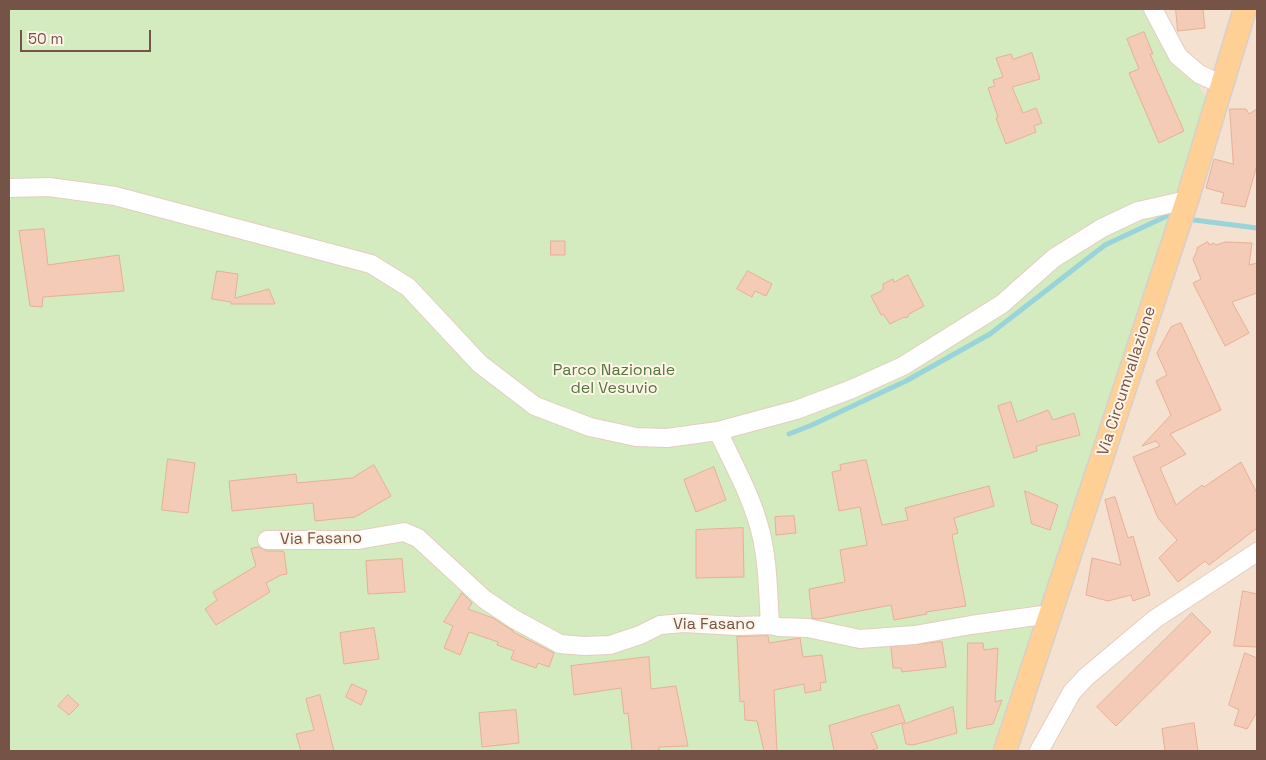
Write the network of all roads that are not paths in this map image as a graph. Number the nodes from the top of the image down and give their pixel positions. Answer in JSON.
{"nodes":[{"id":1,"x":1152,"y":9,"type":"edge"},
{"id":2,"x":1245,"y":9,"type":"edge"},
{"id":3,"x":1221,"y":84,"type":"junction"},
{"id":4,"x":9,"y":188,"type":"edge"},
{"id":5,"x":1187,"y":200,"type":"junction"},
{"id":6,"x":718,"y":430,"type":"junction"},
{"id":7,"x":268,"y":540,"type":"dead end"},
{"id":8,"x":1257,"y":552,"type":"edge"},
{"id":9,"x":1050,"y":614,"type":"junction"},
{"id":10,"x":770,"y":625,"type":"junction"},
{"id":11,"x":1005,"y":751,"type":"edge"},
{"id":12,"x":1039,"y":751,"type":"edge"}],
"edges":[{"from":1,"to":3,"type":"street"},
{"from":2,"to":3,"type":"main road","name":"Via Circumvallazione"},
{"from":3,"to":5,"type":"main road","name":"Via Circumvallazione"},
{"from":4,"to":6,"type":"street"},
{"from":5,"to":6,"type":"street"},
{"from":5,"to":9,"type":"main road","name":"Via Circumvallazione"},
{"from":6,"to":10,"type":"street"},
{"from":7,"to":10,"type":"street","name":"Via Fasano"},
{"from":8,"to":12,"type":"street"},
{"from":9,"to":10,"type":"street","name":"Via Fasano"},
{"from":9,"to":11,"type":"main road","name":"Via Circumvallazione"}]}
